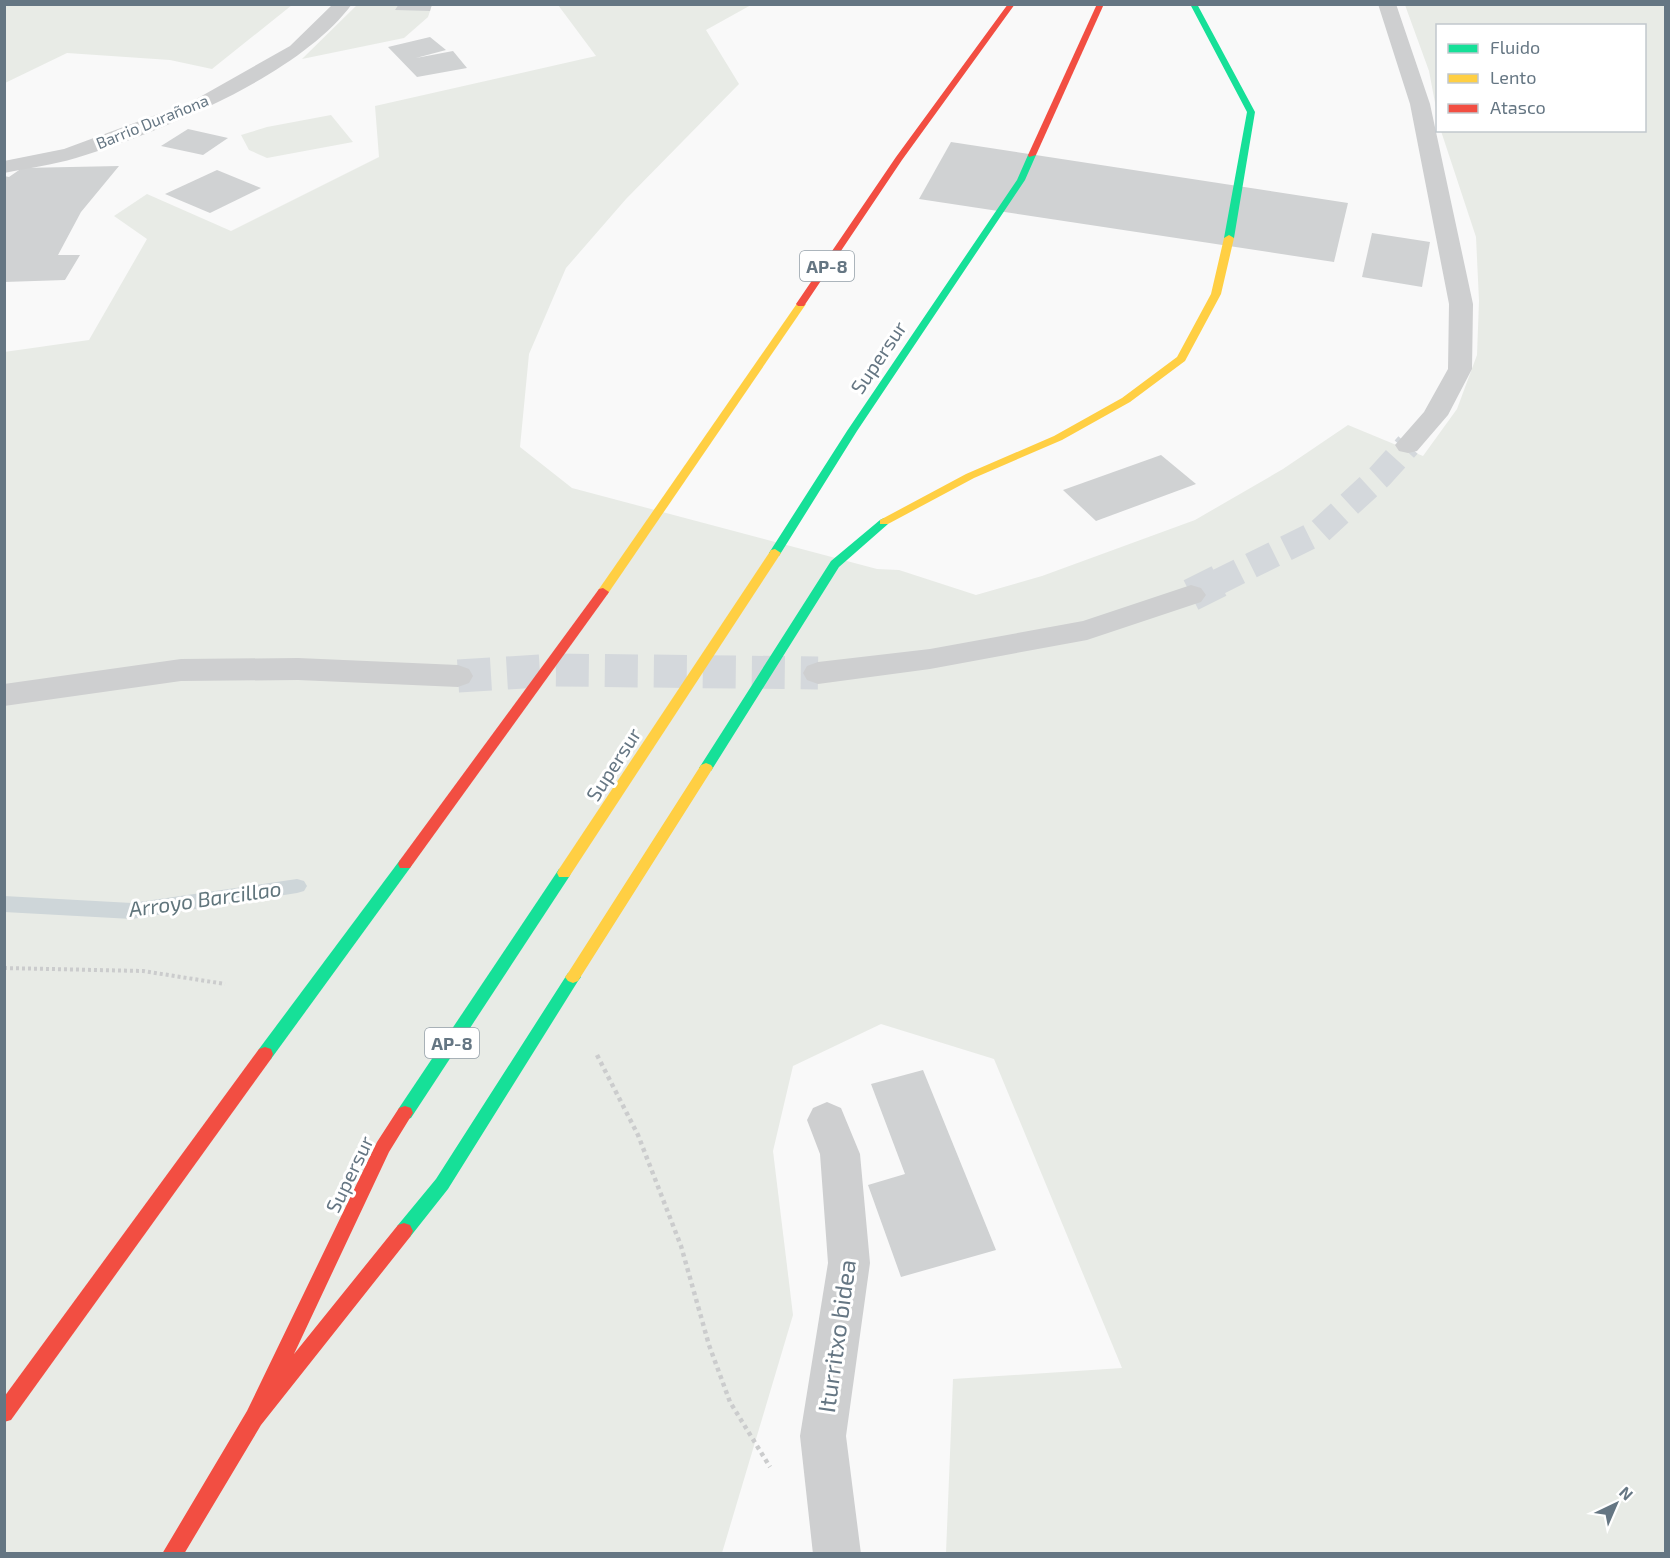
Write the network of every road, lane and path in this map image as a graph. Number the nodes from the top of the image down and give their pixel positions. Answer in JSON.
{"nodes":[{"id":1,"x":344,"y":4,"type":"edge"},
{"id":2,"x":1012,"y":4,"type":"edge"},
{"id":3,"x":1101,"y":4,"type":"edge"},
{"id":4,"x":1193,"y":4,"type":"edge"},
{"id":5,"x":1387,"y":4,"type":"edge"},
{"id":6,"x":4,"y":166,"type":"edge"},
{"id":7,"x":1408,"y":445,"type":"tunnel mouth"},
{"id":8,"x":1191,"y":595,"type":"tunnel mouth"},
{"id":9,"x":818,"y":673,"type":"tunnel mouth"},
{"id":10,"x":458,"y":676,"type":"tunnel mouth"},
{"id":11,"x":4,"y":695,"type":"edge"},
{"id":12,"x":4,"y":968,"type":"edge"},
{"id":13,"x":225,"y":984,"type":"dead end"},
{"id":14,"x":597,"y":1055,"type":"dead end"},
{"id":15,"x":827,"y":1120,"type":"dead end"},
{"id":16,"x":4,"y":1413,"type":"edge"},
{"id":17,"x":254,"y":1418,"type":"junction"},
{"id":18,"x":775,"y":1477,"type":"dead end"},
{"id":19,"x":172,"y":1554,"type":"edge"},
{"id":20,"x":837,"y":1554,"type":"edge"}],
"edges":[{"from":1,"to":6,"type":"street","name":"Barrio Durañona"},
{"from":2,"to":16,"type":"highway","number":"AP-8"},
{"from":3,"to":17,"type":"highway","name":"Supersur","number":"AP-8"},
{"from":4,"to":17,"type":"highway","number":"AP-8"},
{"from":5,"to":7,"type":"street"},
{"from":8,"to":9,"type":"street"},
{"from":10,"to":11,"type":"street"},
{"from":12,"to":13,"type":"path"},
{"from":14,"to":18,"type":"path"},
{"from":15,"to":20,"type":"street","name":"Iturritxo bidea"},
{"from":17,"to":19,"type":"highway","name":"Supersur","number":"AP-8"}]}
